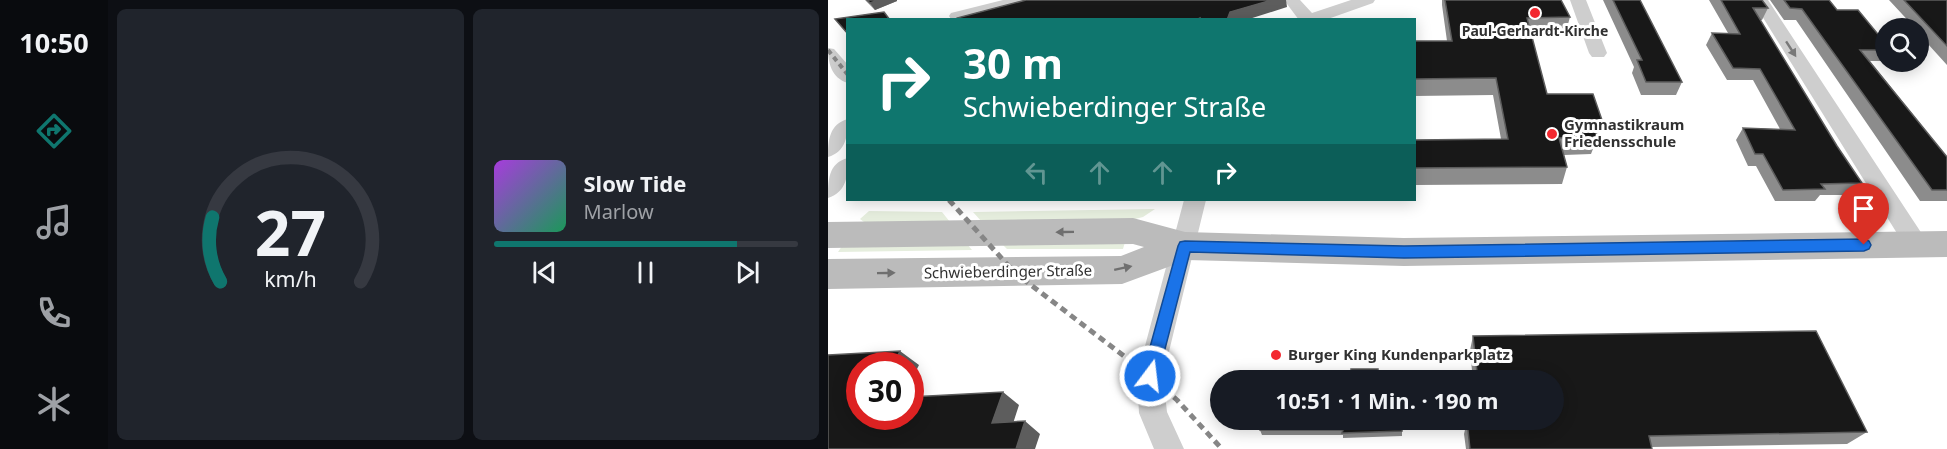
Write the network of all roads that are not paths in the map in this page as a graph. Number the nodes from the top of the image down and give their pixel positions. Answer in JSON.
{"nodes":[{"id":1,"x":970,"y":0,"type":"edge"},
{"id":2,"x":1023,"y":0,"type":"edge"},
{"id":3,"x":1292,"y":0,"type":"edge"},
{"id":4,"x":1368,"y":0,"type":"edge"},
{"id":5,"x":1578,"y":0,"type":"edge"},
{"id":6,"x":1760,"y":0,"type":"edge"},
{"id":7,"x":956,"y":18,"type":"edge"},
{"id":8,"x":1306,"y":18,"type":"edge"},
{"id":9,"x":1310,"y":18,"type":"edge"},
{"id":10,"x":828,"y":53,"type":"edge"},
{"id":11,"x":1598,"y":53,"type":"dead end"},
{"id":12,"x":846,"y":75,"type":"edge"},
{"id":13,"x":846,"y":128,"type":"edge"},
{"id":14,"x":828,"y":150,"type":"edge"},
{"id":15,"x":846,"y":168,"type":"edge"},
{"id":16,"x":828,"y":190,"type":"edge"},
{"id":17,"x":1195,"y":201,"type":"edge"},
{"id":18,"x":828,"y":235,"type":"edge"},
{"id":19,"x":1932,"y":244,"type":"edge"},
{"id":20,"x":1185,"y":246,"type":"junction"},
{"id":21,"x":828,"y":274,"type":"edge"},
{"id":22,"x":1169,"y":449,"type":"edge"}],
"edges":[{"from":1,"to":7,"type":"street"},
{"from":2,"to":7,"type":"street"},
{"from":3,"to":8,"type":"street"},
{"from":4,"to":9,"type":"street"},
{"from":5,"to":11,"type":"street"},
{"from":6,"to":19,"type":"street","one_way":true},
{"from":10,"to":12,"type":"street"},
{"from":13,"to":14,"type":"street"},
{"from":15,"to":16,"type":"street"},
{"from":17,"to":20,"type":"street"},
{"from":20,"to":18,"type":"main road","name":"Schwieberdinger Straße","one_way":true},
{"from":19,"to":20,"type":"main road","name":"Schwieberdinger Straße"},
{"from":21,"to":20,"type":"main road","name":"Schwieberdinger Straße","one_way":true},
{"from":20,"to":22,"type":"street"}]}
